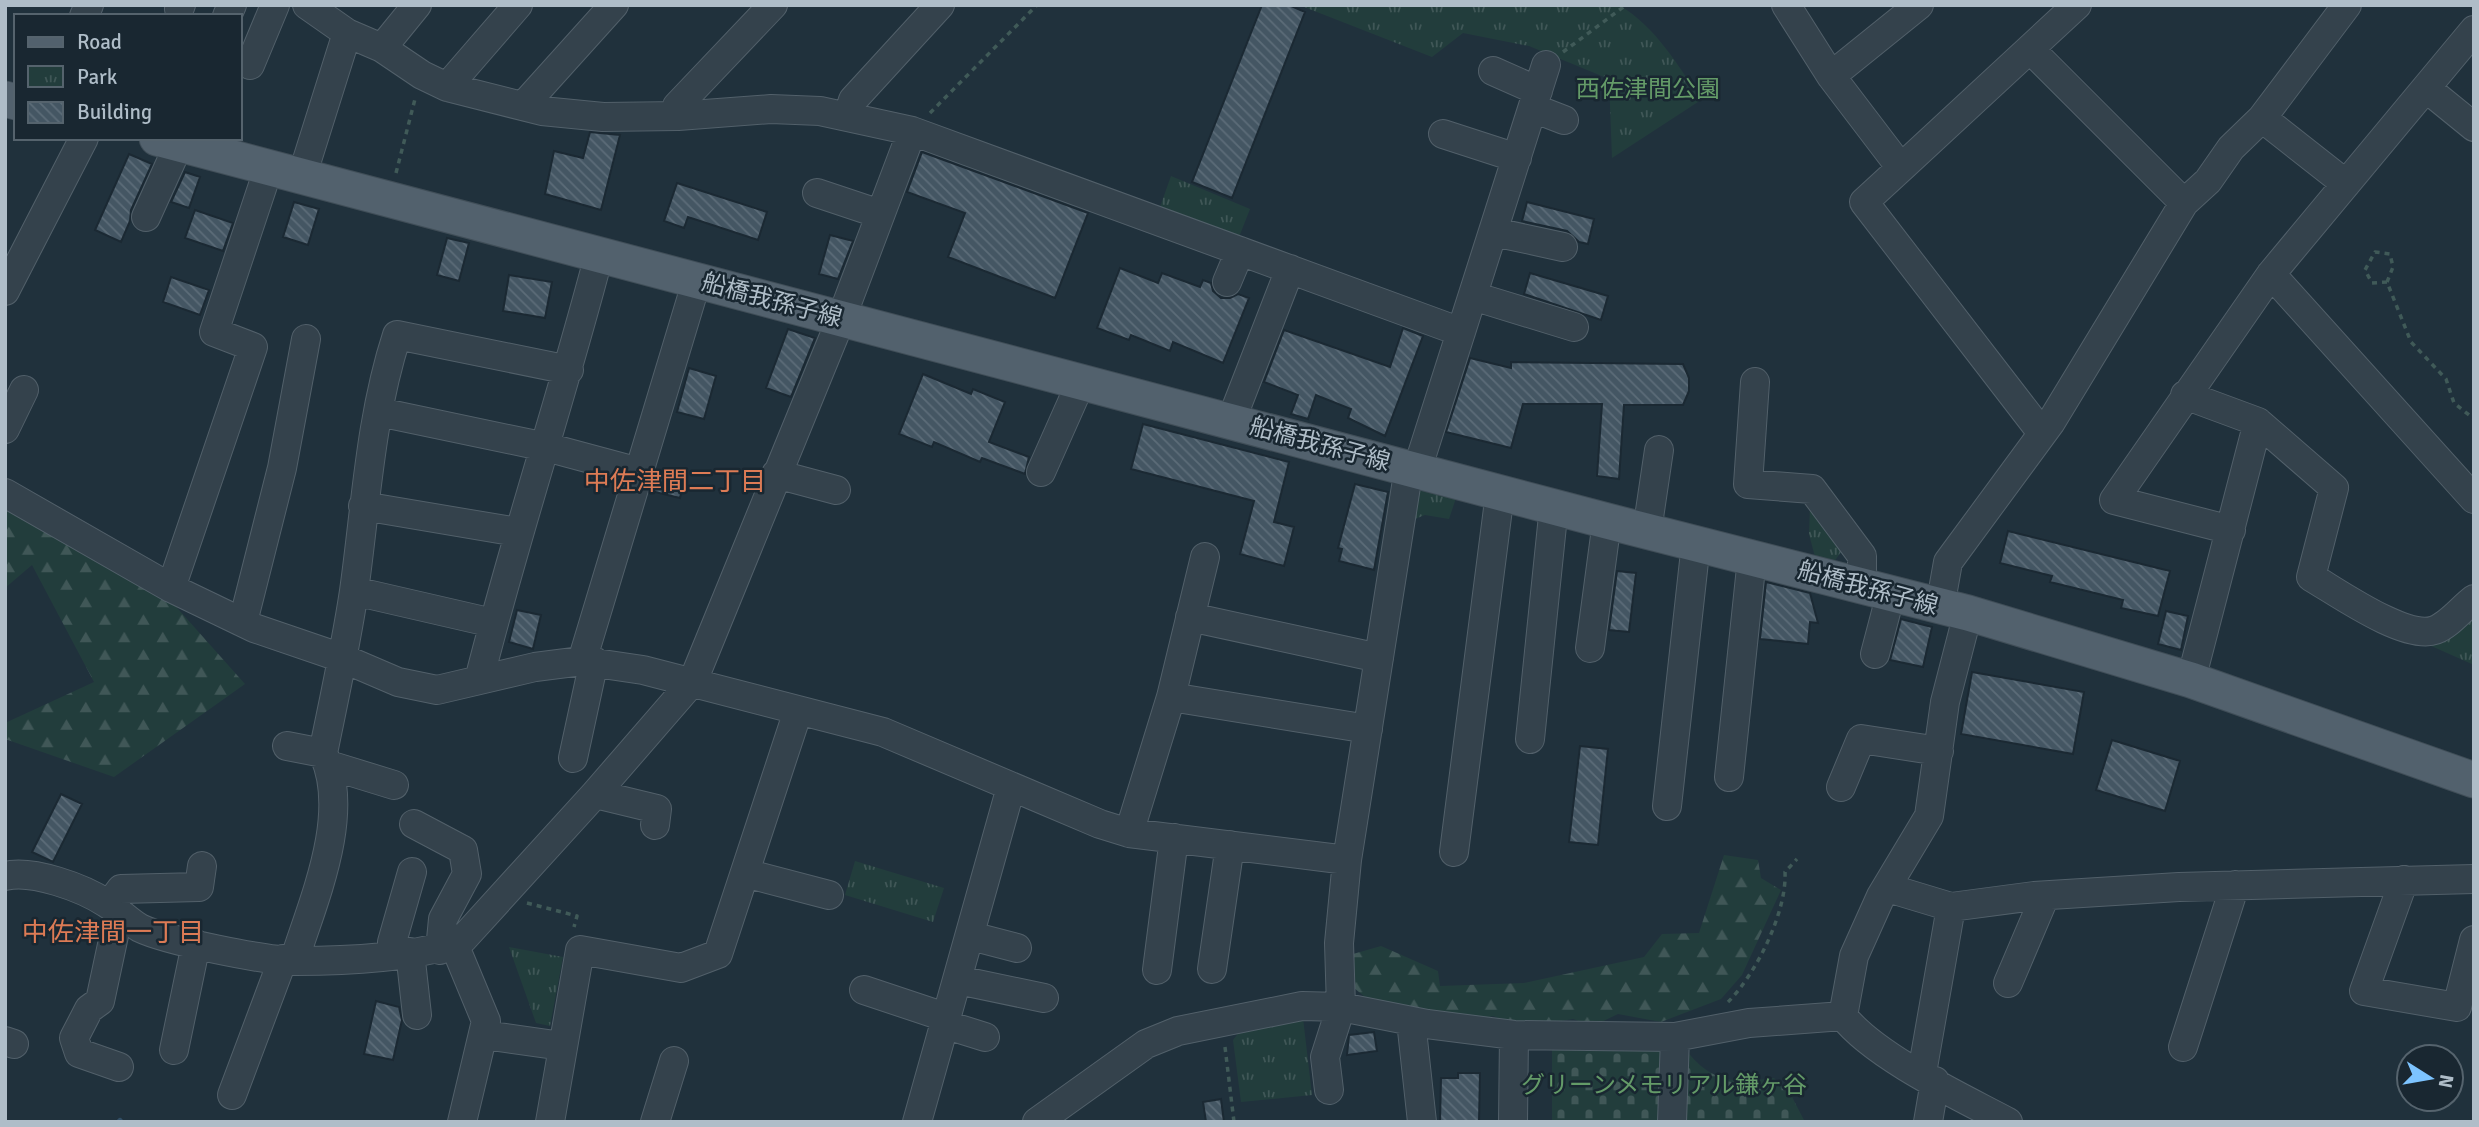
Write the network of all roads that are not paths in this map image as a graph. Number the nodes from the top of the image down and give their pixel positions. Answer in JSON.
{"nodes":[{"id":1,"x":275,"y":5,"type":"edge"},
{"id":2,"x":417,"y":5,"type":"edge"},
{"id":3,"x":518,"y":5,"type":"edge"},
{"id":4,"x":614,"y":5,"type":"edge"},
{"id":5,"x":773,"y":5,"type":"edge"},
{"id":6,"x":940,"y":5,"type":"edge"},
{"id":7,"x":1786,"y":5,"type":"edge"},
{"id":8,"x":1919,"y":5,"type":"edge"},
{"id":9,"x":2077,"y":5,"type":"edge"},
{"id":10,"x":2347,"y":5,"type":"edge"},
{"id":11,"x":317,"y":8,"type":"edge"},
{"id":12,"x":2474,"y":30,"type":"edge"},
{"id":13,"x":347,"y":33,"type":"junction"},
{"id":14,"x":382,"y":48,"type":"junction"},
{"id":15,"x":2031,"y":50,"type":"junction"},
{"id":16,"x":250,"y":65,"type":"dead end"},
{"id":17,"x":1493,"y":71,"type":"dead end"},
{"id":18,"x":1831,"y":76,"type":"junction"},
{"id":19,"x":447,"y":87,"type":"junction"},
{"id":20,"x":1539,"y":88,"type":"junction"},
{"id":21,"x":2426,"y":88,"type":"junction"},
{"id":22,"x":523,"y":106,"type":"junction"},
{"id":23,"x":678,"y":116,"type":"junction"},
{"id":24,"x":848,"y":116,"type":"junction"},
{"id":25,"x":2262,"y":118,"type":"junction"},
{"id":26,"x":1564,"y":120,"type":"dead end"},
{"id":27,"x":2474,"y":127,"type":"edge"},
{"id":28,"x":912,"y":131,"type":"junction"},
{"id":29,"x":1443,"y":134,"type":"dead end"},
{"id":30,"x":83,"y":140,"type":"edge"},
{"id":31,"x":168,"y":141,"type":"edge"},
{"id":32,"x":1517,"y":158,"type":"junction"},
{"id":33,"x":1902,"y":168,"type":"junction"},
{"id":34,"x":285,"y":172,"type":"junction"},
{"id":35,"x":2346,"y":184,"type":"junction"},
{"id":36,"x":817,"y":193,"type":"dead end"},
{"id":37,"x":2184,"y":203,"type":"junction"},
{"id":38,"x":880,"y":214,"type":"junction"},
{"id":39,"x":146,"y":216,"type":"dead end"},
{"id":40,"x":1494,"y":232,"type":"junction"},
{"id":41,"x":1563,"y":247,"type":"dead end"},
{"id":42,"x":1240,"y":251,"type":"junction"},
{"id":43,"x":599,"y":255,"type":"junction"},
{"id":44,"x":1290,"y":269,"type":"junction"},
{"id":45,"x":2271,"y":274,"type":"junction"},
{"id":46,"x":697,"y":280,"type":"junction"},
{"id":47,"x":1227,"y":282,"type":"dead end"},
{"id":48,"x":5,"y":290,"type":"edge"},
{"id":49,"x":1474,"y":296,"type":"junction"},
{"id":50,"x":841,"y":319,"type":"junction"},
{"id":51,"x":1574,"y":327,"type":"dead end"},
{"id":52,"x":1461,"y":332,"type":"junction"},
{"id":53,"x":306,"y":339,"type":"dead end"},
{"id":54,"x":569,"y":370,"type":"junction"},
{"id":55,"x":1081,"y":382,"type":"junction"},
{"id":56,"x":1755,"y":382,"type":"dead end"},
{"id":57,"x":24,"y":390,"type":"dead end"},
{"id":58,"x":2185,"y":395,"type":"junction"},
{"id":59,"x":379,"y":412,"type":"junction"},
{"id":60,"x":1231,"y":421,"type":"junction"},
{"id":61,"x":2258,"y":422,"type":"junction"},
{"id":62,"x":5,"y":429,"type":"edge"},
{"id":63,"x":2042,"y":433,"type":"junction"},
{"id":64,"x":546,"y":447,"type":"junction"},
{"id":65,"x":1659,"y":450,"type":"dead end"},
{"id":66,"x":1417,"y":470,"type":"junction"},
{"id":67,"x":639,"y":472,"type":"junction"},
{"id":68,"x":1041,"y":472,"type":"dead end"},
{"id":69,"x":776,"y":474,"type":"junction"},
{"id":70,"x":836,"y":490,"type":"dead end"},
{"id":71,"x":5,"y":493,"type":"edge"},
{"id":72,"x":1500,"y":493,"type":"junction"},
{"id":73,"x":2474,"y":499,"type":"edge"},
{"id":74,"x":363,"y":506,"type":"junction"},
{"id":75,"x":1554,"y":506,"type":"junction"},
{"id":76,"x":1607,"y":521,"type":"junction"},
{"id":77,"x":2231,"y":530,"type":"junction"},
{"id":78,"x":1647,"y":531,"type":"junction"},
{"id":79,"x":517,"y":532,"type":"junction"},
{"id":80,"x":1696,"y":543,"type":"junction"},
{"id":81,"x":1205,"y":557,"type":"dead end"},
{"id":82,"x":1752,"y":558,"type":"junction"},
{"id":83,"x":171,"y":588,"type":"junction"},
{"id":84,"x":1876,"y":589,"type":"junction"},
{"id":85,"x":354,"y":591,"type":"junction"},
{"id":86,"x":2474,"y":598,"type":"edge"},
{"id":87,"x":1954,"y":610,"type":"junction"},
{"id":88,"x":1191,"y":617,"type":"junction"},
{"id":89,"x":243,"y":622,"type":"junction"},
{"id":90,"x":494,"y":623,"type":"junction"},
{"id":91,"x":1590,"y":648,"type":"dead end"},
{"id":92,"x":1875,"y":654,"type":"dead end"},
{"id":93,"x":341,"y":658,"type":"junction"},
{"id":94,"x":1379,"y":658,"type":"junction"},
{"id":95,"x":588,"y":661,"type":"junction"},
{"id":96,"x":479,"y":680,"type":"junction"},
{"id":97,"x":2191,"y":680,"type":"junction"},
{"id":98,"x":693,"y":681,"type":"junction"},
{"id":99,"x":1171,"y":696,"type":"junction"},
{"id":100,"x":798,"y":711,"type":"junction"},
{"id":101,"x":1368,"y":729,"type":"junction"},
{"id":102,"x":1530,"y":739,"type":"dead end"},
{"id":103,"x":287,"y":746,"type":"dead end"},
{"id":104,"x":1938,"y":751,"type":"junction"},
{"id":105,"x":573,"y":758,"type":"dead end"},
{"id":106,"x":326,"y":759,"type":"junction"},
{"id":107,"x":1729,"y":777,"type":"dead end"},
{"id":108,"x":2474,"y":780,"type":"edge"},
{"id":109,"x":394,"y":785,"type":"dead end"},
{"id":110,"x":1011,"y":787,"type":"junction"},
{"id":111,"x":1841,"y":787,"type":"dead end"},
{"id":112,"x":595,"y":794,"type":"junction"},
{"id":113,"x":1667,"y":806,"type":"dead end"},
{"id":114,"x":414,"y":824,"type":"dead end"},
{"id":115,"x":655,"y":825,"type":"dead end"},
{"id":116,"x":1129,"y":832,"type":"junction"},
{"id":117,"x":1174,"y":838,"type":"junction"},
{"id":118,"x":1230,"y":845,"type":"junction"},
{"id":119,"x":1454,"y":852,"type":"dead end"},
{"id":120,"x":1347,"y":860,"type":"junction"},
{"id":121,"x":202,"y":866,"type":"dead end"},
{"id":122,"x":412,"y":872,"type":"dead end"},
{"id":123,"x":745,"y":873,"type":"junction"},
{"id":124,"x":5,"y":876,"type":"edge"},
{"id":125,"x":2474,"y":879,"type":"edge"},
{"id":126,"x":2404,"y":880,"type":"junction"},
{"id":127,"x":2235,"y":885,"type":"junction"},
{"id":128,"x":1888,"y":888,"type":"junction"},
{"id":129,"x":829,"y":895,"type":"dead end"},
{"id":130,"x":2045,"y":895,"type":"junction"},
{"id":131,"x":1951,"y":907,"type":"junction"},
{"id":132,"x":114,"y":908,"type":"junction"},
{"id":133,"x":971,"y":936,"type":"junction"},
{"id":134,"x":2474,"y":940,"type":"edge"},
{"id":135,"x":195,"y":944,"type":"junction"},
{"id":136,"x":447,"y":946,"type":"junction"},
{"id":137,"x":1017,"y":948,"type":"dead end"},
{"id":138,"x":402,"y":953,"type":"junction"},
{"id":139,"x":288,"y":960,"type":"junction"},
{"id":140,"x":1212,"y":969,"type":"dead end"},
{"id":141,"x":1157,"y":970,"type":"dead end"},
{"id":142,"x":958,"y":980,"type":"junction"},
{"id":143,"x":2008,"y":983,"type":"dead end"},
{"id":144,"x":864,"y":990,"type":"dead end"},
{"id":145,"x":1044,"y":998,"type":"dead end"},
{"id":146,"x":1341,"y":1007,"type":"junction"},
{"id":147,"x":417,"y":1016,"type":"dead end"},
{"id":148,"x":1843,"y":1016,"type":"junction"},
{"id":149,"x":945,"y":1017,"type":"junction"},
{"id":150,"x":1412,"y":1021,"type":"junction"},
{"id":151,"x":484,"y":1034,"type":"junction"},
{"id":152,"x":1514,"y":1035,"type":"junction"},
{"id":153,"x":985,"y":1037,"type":"dead end"},
{"id":154,"x":1675,"y":1037,"type":"junction"},
{"id":155,"x":562,"y":1046,"type":"junction"},
{"id":156,"x":2183,"y":1047,"type":"dead end"},
{"id":157,"x":174,"y":1049,"type":"dead end"},
{"id":158,"x":674,"y":1061,"type":"dead end"},
{"id":159,"x":119,"y":1067,"type":"dead end"},
{"id":160,"x":1928,"y":1077,"type":"junction"},
{"id":161,"x":1329,"y":1090,"type":"dead end"},
{"id":162,"x":232,"y":1095,"type":"dead end"},
{"id":163,"x":462,"y":1122,"type":"edge"},
{"id":164,"x":550,"y":1122,"type":"edge"},
{"id":165,"x":655,"y":1122,"type":"edge"},
{"id":166,"x":917,"y":1122,"type":"edge"},
{"id":167,"x":1037,"y":1122,"type":"edge"},
{"id":168,"x":1422,"y":1122,"type":"edge"},
{"id":169,"x":1513,"y":1122,"type":"edge"},
{"id":170,"x":1672,"y":1122,"type":"edge"},
{"id":171,"x":1928,"y":1122,"type":"edge"},
{"id":172,"x":2007,"y":1122,"type":"edge"}],
"edges":[{"from":1,"to":16,"type":"street"},
{"from":2,"to":14,"type":"street"},
{"from":3,"to":19,"type":"street"},
{"from":4,"to":22,"type":"street"},
{"from":5,"to":23,"type":"street"},
{"from":6,"to":24,"type":"street"},
{"from":7,"to":18,"type":"street"},
{"from":8,"to":18,"type":"street"},
{"from":9,"to":15,"type":"street"},
{"from":10,"to":25,"type":"street"},
{"from":11,"to":13,"type":"street"},
{"from":12,"to":21,"type":"street"},
{"from":13,"to":14,"type":"street"},
{"from":13,"to":34,"type":"street"},
{"from":14,"to":19,"type":"street"},
{"from":15,"to":33,"type":"street"},
{"from":15,"to":37,"type":"street"},
{"from":17,"to":20,"type":"street"},
{"from":18,"to":33,"type":"street"},
{"from":19,"to":22,"type":"street"},
{"from":20,"to":26,"type":"street"},
{"from":20,"to":32,"type":"street"},
{"from":21,"to":27,"type":"street"},
{"from":21,"to":35,"type":"street"},
{"from":22,"to":23,"type":"street"},
{"from":23,"to":24,"type":"street"},
{"from":24,"to":28,"type":"street"},
{"from":25,"to":35,"type":"street"},
{"from":25,"to":37,"type":"street"},
{"from":28,"to":38,"type":"street"},
{"from":28,"to":42,"type":"street"},
{"from":29,"to":32,"type":"street"},
{"from":30,"to":48,"type":"street"},
{"from":31,"to":34,"type":"main road","name":"船橋我孫子線"},
{"from":31,"to":39,"type":"street"},
{"from":32,"to":40,"type":"street"},
{"from":33,"to":63,"type":"street"},
{"from":34,"to":43,"type":"main road","name":"船橋我孫子線"},
{"from":34,"to":83,"type":"street"},
{"from":35,"to":45,"type":"street"},
{"from":36,"to":38,"type":"street"},
{"from":37,"to":63,"type":"street"},
{"from":38,"to":50,"type":"street"},
{"from":40,"to":41,"type":"street"},
{"from":40,"to":49,"type":"street"},
{"from":42,"to":44,"type":"street"},
{"from":42,"to":47,"type":"street"},
{"from":43,"to":46,"type":"main road","name":"船橋我孫子線"},
{"from":43,"to":54,"type":"street"},
{"from":44,"to":52,"type":"street"},
{"from":44,"to":60,"type":"street"},
{"from":45,"to":58,"type":"street"},
{"from":45,"to":73,"type":"street"},
{"from":46,"to":50,"type":"main road","name":"船橋我孫子線"},
{"from":46,"to":67,"type":"street"},
{"from":49,"to":51,"type":"street"},
{"from":49,"to":52,"type":"street"},
{"from":50,"to":55,"type":"main road","name":"船橋我孫子線"},
{"from":50,"to":69,"type":"street"},
{"from":52,"to":66,"type":"street"},
{"from":53,"to":89,"type":"street"},
{"from":54,"to":59,"type":"street"},
{"from":54,"to":64,"type":"street"},
{"from":55,"to":60,"type":"main road","name":"船橋我孫子線"},
{"from":55,"to":68,"type":"street"},
{"from":56,"to":84,"type":"street"},
{"from":57,"to":62,"type":"street"},
{"from":58,"to":61,"type":"street"},
{"from":58,"to":77,"type":"street"},
{"from":59,"to":64,"type":"street"},
{"from":59,"to":74,"type":"street"},
{"from":60,"to":66,"type":"main road","name":"船橋我孫子線"},
{"from":61,"to":77,"type":"street"},
{"from":61,"to":86,"type":"street"},
{"from":63,"to":87,"type":"street"},
{"from":64,"to":67,"type":"street"},
{"from":64,"to":79,"type":"street"},
{"from":65,"to":78,"type":"street"},
{"from":66,"to":72,"type":"main road","name":"船橋我孫子線"},
{"from":66,"to":94,"type":"street"},
{"from":67,"to":95,"type":"street"},
{"from":69,"to":70,"type":"street"},
{"from":69,"to":98,"type":"street"},
{"from":71,"to":83,"type":"street"},
{"from":72,"to":75,"type":"main road","name":"船橋我孫子線"},
{"from":72,"to":119,"type":"street"},
{"from":74,"to":79,"type":"street"},
{"from":74,"to":85,"type":"street"},
{"from":75,"to":76,"type":"main road","name":"船橋我孫子線"},
{"from":75,"to":102,"type":"street"},
{"from":76,"to":78,"type":"main road","name":"船橋我孫子線"},
{"from":76,"to":91,"type":"street"},
{"from":77,"to":97,"type":"street"},
{"from":78,"to":80,"type":"main road","name":"船橋我孫子線"},
{"from":79,"to":90,"type":"street"},
{"from":80,"to":82,"type":"main road","name":"船橋我孫子線"},
{"from":80,"to":113,"type":"street"},
{"from":81,"to":88,"type":"street"},
{"from":82,"to":84,"type":"main road","name":"船橋我孫子線"},
{"from":82,"to":107,"type":"street"},
{"from":83,"to":89,"type":"street"},
{"from":84,"to":87,"type":"main road","name":"船橋我孫子線"},
{"from":84,"to":92,"type":"street"},
{"from":85,"to":90,"type":"street"},
{"from":85,"to":93,"type":"street"},
{"from":87,"to":97,"type":"main road","name":"船橋我孫子線"},
{"from":87,"to":104,"type":"street"},
{"from":88,"to":94,"type":"street"},
{"from":88,"to":99,"type":"street"},
{"from":89,"to":93,"type":"street"},
{"from":90,"to":96,"type":"street"},
{"from":93,"to":96,"type":"street"},
{"from":93,"to":106,"type":"street"},
{"from":94,"to":101,"type":"street"},
{"from":95,"to":96,"type":"street"},
{"from":95,"to":98,"type":"street"},
{"from":95,"to":105,"type":"street"},
{"from":97,"to":108,"type":"main road","name":"船橋我孫子線"},
{"from":98,"to":100,"type":"street"},
{"from":98,"to":112,"type":"street"},
{"from":99,"to":101,"type":"street"},
{"from":99,"to":116,"type":"street"},
{"from":100,"to":110,"type":"street"},
{"from":100,"to":123,"type":"street"},
{"from":101,"to":120,"type":"street"},
{"from":103,"to":106,"type":"street"},
{"from":104,"to":111,"type":"street"},
{"from":104,"to":128,"type":"street"},
{"from":106,"to":109,"type":"street"},
{"from":106,"to":139,"type":"street"},
{"from":110,"to":116,"type":"street"},
{"from":110,"to":133,"type":"street"},
{"from":112,"to":115,"type":"street"},
{"from":112,"to":136,"type":"street"},
{"from":114,"to":136,"type":"street"},
{"from":116,"to":117,"type":"street"},
{"from":117,"to":118,"type":"street"},
{"from":117,"to":141,"type":"street"},
{"from":118,"to":120,"type":"street"},
{"from":118,"to":140,"type":"street"},
{"from":120,"to":146,"type":"street"},
{"from":121,"to":132,"type":"street"},
{"from":122,"to":138,"type":"street"},
{"from":123,"to":129,"type":"street"},
{"from":123,"to":155,"type":"street"},
{"from":124,"to":132,"type":"street"},
{"from":125,"to":126,"type":"street"},
{"from":126,"to":127,"type":"street"},
{"from":126,"to":134,"type":"street"},
{"from":127,"to":130,"type":"street"},
{"from":127,"to":156,"type":"street"},
{"from":128,"to":131,"type":"street"},
{"from":128,"to":148,"type":"street"},
{"from":130,"to":131,"type":"street"},
{"from":130,"to":143,"type":"street"},
{"from":131,"to":160,"type":"street"},
{"from":132,"to":135,"type":"street"},
{"from":132,"to":159,"type":"street"},
{"from":133,"to":137,"type":"street"},
{"from":133,"to":142,"type":"street"},
{"from":135,"to":139,"type":"street"},
{"from":135,"to":157,"type":"street"},
{"from":136,"to":138,"type":"street"},
{"from":136,"to":151,"type":"street"},
{"from":138,"to":139,"type":"street"},
{"from":138,"to":147,"type":"street"},
{"from":139,"to":162,"type":"street"},
{"from":142,"to":145,"type":"street"},
{"from":142,"to":149,"type":"street"},
{"from":144,"to":149,"type":"street"},
{"from":146,"to":150,"type":"street"},
{"from":146,"to":161,"type":"street"},
{"from":146,"to":167,"type":"street"},
{"from":148,"to":154,"type":"street"},
{"from":148,"to":160,"type":"street"},
{"from":149,"to":153,"type":"street"},
{"from":149,"to":166,"type":"street"},
{"from":150,"to":152,"type":"street"},
{"from":150,"to":168,"type":"street"},
{"from":151,"to":155,"type":"street"},
{"from":151,"to":163,"type":"street"},
{"from":152,"to":154,"type":"street"},
{"from":152,"to":169,"type":"street"},
{"from":154,"to":170,"type":"street"},
{"from":155,"to":164,"type":"street"},
{"from":158,"to":165,"type":"street"},
{"from":160,"to":171,"type":"street"},
{"from":160,"to":172,"type":"street"}]}
